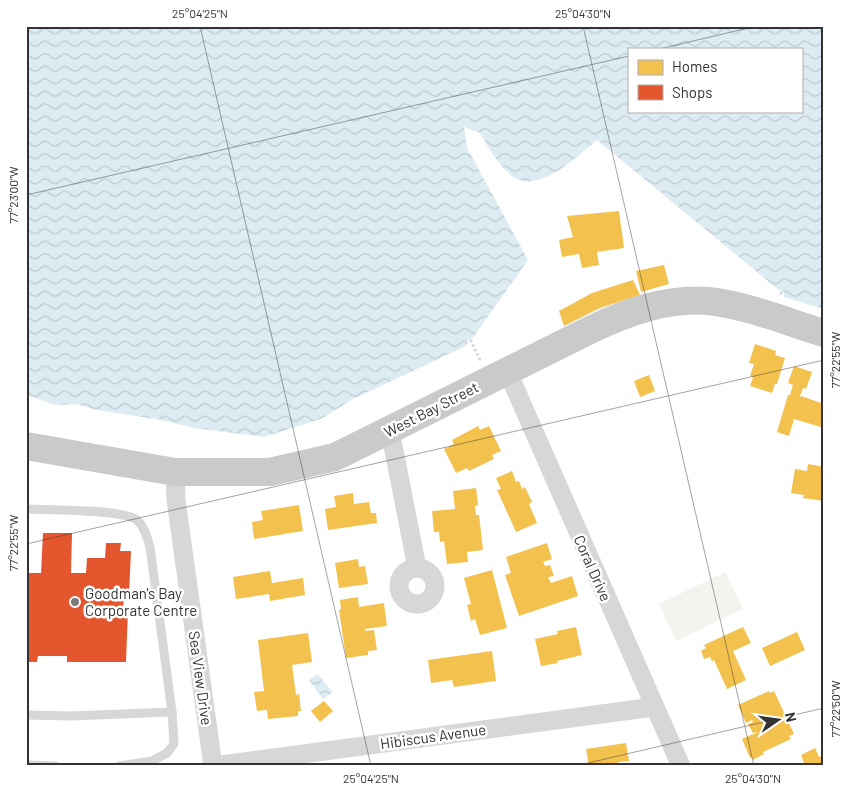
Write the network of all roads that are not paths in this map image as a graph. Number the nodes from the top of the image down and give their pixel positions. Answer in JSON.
{"nodes":[{"id":1,"x":824,"y":333,"type":"edge"},
{"id":2,"x":496,"y":370,"type":"junction"},
{"id":3,"x":390,"y":430,"type":"junction"},
{"id":4,"x":26,"y":446,"type":"edge"},
{"id":5,"x":175,"y":472,"type":"junction"},
{"id":6,"x":26,"y":509,"type":"edge"},
{"id":7,"x":416,"y":568,"type":"dead end"},
{"id":8,"x":654,"y":707,"type":"junction"},
{"id":9,"x":172,"y":712,"type":"junction"},
{"id":10,"x":26,"y":715,"type":"edge"},
{"id":11,"x":26,"y":765,"type":"edge"},
{"id":12,"x":56,"y":766,"type":"edge"},
{"id":13,"x":119,"y":766,"type":"edge"},
{"id":14,"x":213,"y":766,"type":"edge"},
{"id":15,"x":681,"y":766,"type":"edge"}],
"edges":[{"from":1,"to":2,"type":"main road","name":"West Bay Street"},
{"from":2,"to":3,"type":"main road","name":"West Bay Street"},
{"from":2,"to":8,"type":"street","name":"Coral Drive"},
{"from":3,"to":5,"type":"main road","name":"West Bay Street"},
{"from":3,"to":7,"type":"street"},
{"from":4,"to":5,"type":"main road","name":"West Bay Street"},
{"from":5,"to":14,"type":"street","name":"Sea View Drive"},
{"from":6,"to":9,"type":"lane"},
{"from":8,"to":14,"type":"street","name":"Hibiscus Avenue"},
{"from":8,"to":15,"type":"street","name":"Coral Drive"},
{"from":9,"to":10,"type":"lane"},
{"from":9,"to":13,"type":"lane"},
{"from":11,"to":12,"type":"lane"}]}
